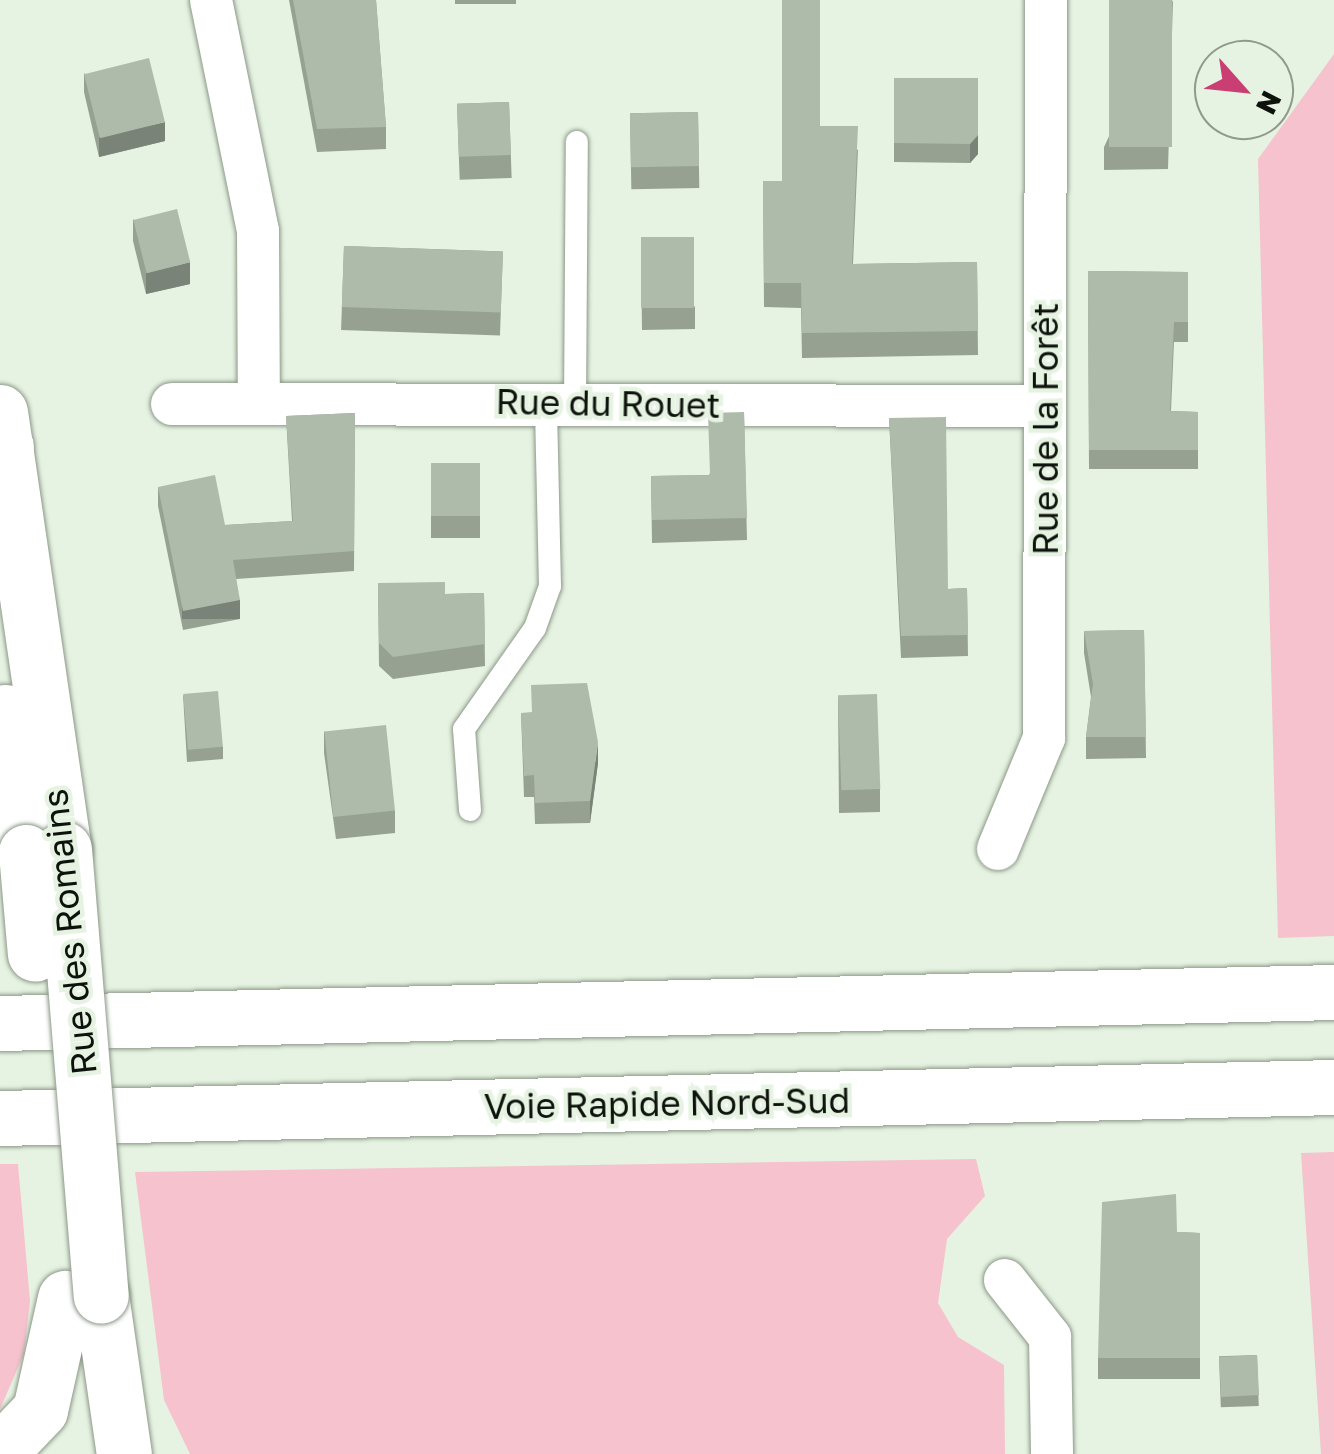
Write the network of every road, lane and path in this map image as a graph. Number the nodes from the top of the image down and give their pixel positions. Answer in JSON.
{"nodes":[{"id":1,"x":211,"y":0,"type":"edge"},
{"id":2,"x":1046,"y":0,"type":"edge"},
{"id":3,"x":578,"y":142,"type":"dead end"},
{"id":4,"x":259,"y":398,"type":"junction"},
{"id":5,"x":560,"y":403,"type":"junction"},
{"id":6,"x":172,"y":404,"type":"dead end"},
{"id":7,"x":1045,"y":406,"type":"junction"},
{"id":8,"x":2,"y":432,"type":"edge"},
{"id":9,"x":0,"y":674,"type":"edge"},
{"id":10,"x":470,"y":810,"type":"dead end"},
{"id":11,"x":45,"y":850,"type":"junction"},
{"id":12,"x":998,"y":850,"type":"dead end"},
{"id":13,"x":1334,"y":992,"type":"edge"},
{"id":14,"x":0,"y":1023,"type":"edge"},
{"id":15,"x":1334,"y":1087,"type":"edge"},
{"id":16,"x":0,"y":1118,"type":"edge"},
{"id":17,"x":1006,"y":1280,"type":"dead end"},
{"id":18,"x":83,"y":1297,"type":"junction"},
{"id":19,"x":0,"y":1452,"type":"edge"},
{"id":20,"x":124,"y":1454,"type":"edge"},
{"id":21,"x":1052,"y":1454,"type":"edge"}],
"edges":[{"from":1,"to":4,"type":"street"},
{"from":2,"to":7,"type":"street","name":"Rue de la Forêt"},
{"from":3,"to":5,"type":"lane"},
{"from":4,"to":5,"type":"street","name":"Rue du Rouet"},
{"from":4,"to":6,"type":"street","name":"Rue du Rouet"},
{"from":5,"to":7,"type":"street","name":"Rue du Rouet"},
{"from":5,"to":10,"type":"lane"},
{"from":7,"to":12,"type":"street","name":"Rue de la Forêt"},
{"from":8,"to":11,"type":"main road","name":"Rue des Romains"},
{"from":9,"to":11,"type":"main road","name":"Rue des Romains"},
{"from":11,"to":18,"type":"main road","name":"Rue des Romains","bridge":true},
{"from":13,"to":14,"type":"main road"},
{"from":15,"to":16,"type":"main road","name":"Voie Rapide Nord-Sud"},
{"from":17,"to":21,"type":"street"},
{"from":18,"to":19,"type":"main road","name":"Rue des Romains"},
{"from":18,"to":20,"type":"main road","name":"Rue des Romains"}]}
